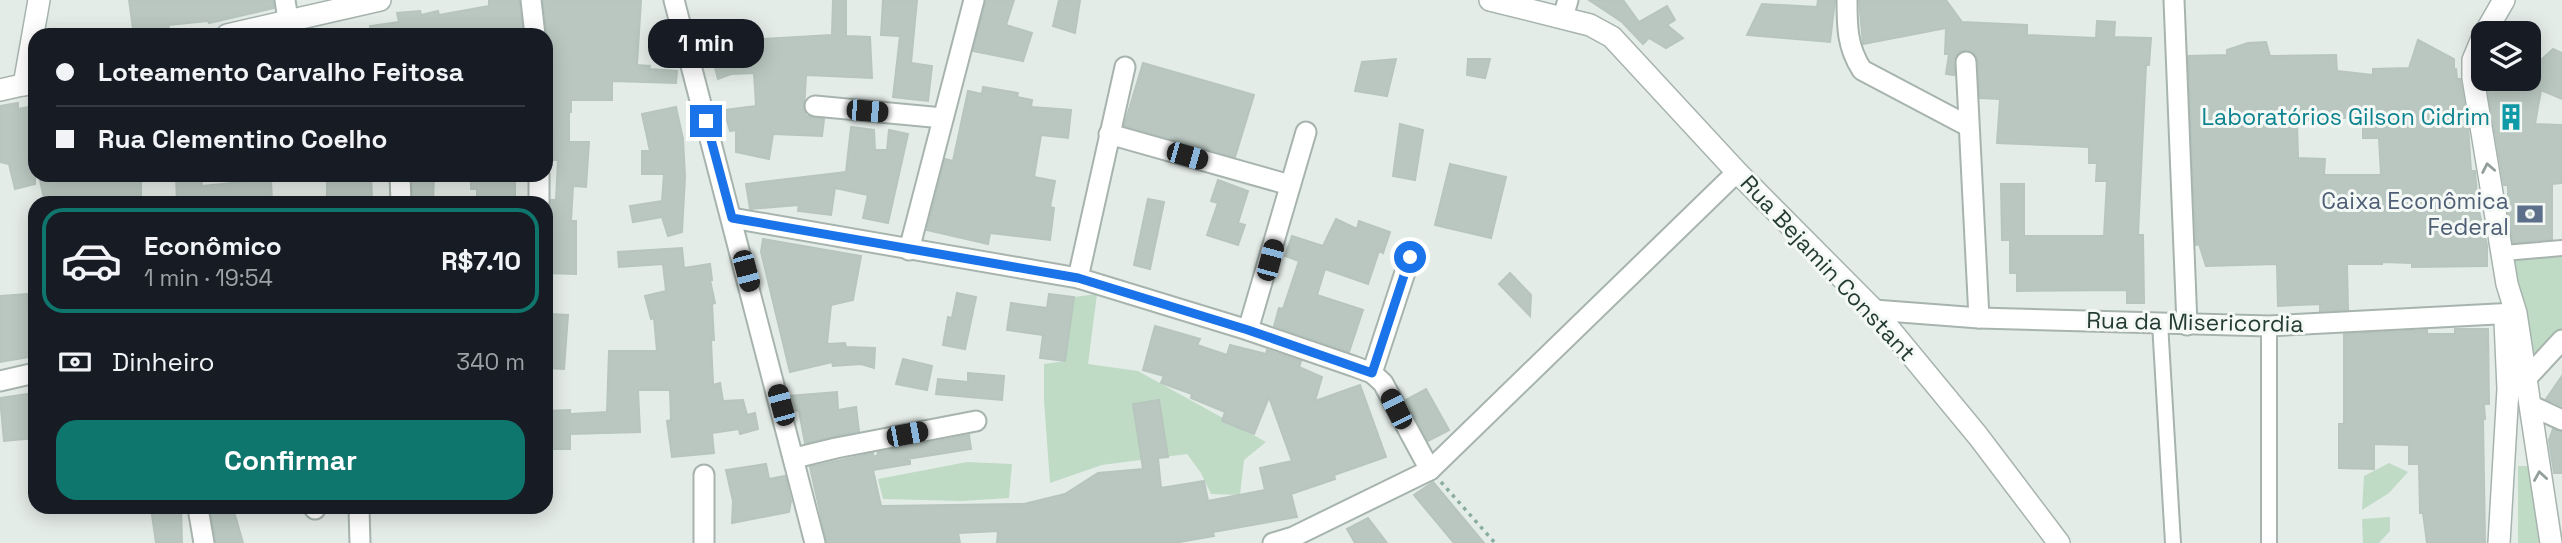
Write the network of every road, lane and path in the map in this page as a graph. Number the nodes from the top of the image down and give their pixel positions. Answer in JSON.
{"nodes":[{"id":1,"x":39,"y":0,"type":"edge"},
{"id":2,"x":380,"y":0,"type":"edge"},
{"id":3,"x":531,"y":0,"type":"edge"},
{"id":4,"x":674,"y":0,"type":"edge"},
{"id":5,"x":974,"y":0,"type":"edge"},
{"id":6,"x":1490,"y":0,"type":"edge"},
{"id":7,"x":1847,"y":0,"type":"edge"},
{"id":8,"x":2504,"y":0,"type":"edge"},
{"id":9,"x":2169,"y":3,"type":"edge"},
{"id":10,"x":1565,"y":8,"type":"edge"},
{"id":11,"x":286,"y":10,"type":"edge"},
{"id":12,"x":2492,"y":21,"type":"edge"},
{"id":13,"x":36,"y":28,"type":"edge"},
{"id":14,"x":244,"y":28,"type":"edge"},
{"id":15,"x":534,"y":28,"type":"edge"},
{"id":16,"x":1966,"y":62,"type":"dead end"},
{"id":17,"x":1125,"y":67,"type":"dead end"},
{"id":18,"x":28,"y":83,"type":"edge"},
{"id":19,"x":0,"y":90,"type":"edge"},
{"id":20,"x":2475,"y":91,"type":"edge"},
{"id":21,"x":816,"y":106,"type":"dead end"},
{"id":22,"x":943,"y":118,"type":"junction"},
{"id":23,"x":1968,"y":126,"type":"junction"},
{"id":24,"x":1306,"y":132,"type":"dead end"},
{"id":25,"x":1109,"y":134,"type":"junction"},
{"id":26,"x":1737,"y":172,"type":"junction"},
{"id":27,"x":1290,"y":185,"type":"junction"},
{"id":28,"x":732,"y":218,"type":"junction"},
{"id":29,"x":2562,"y":248,"type":"edge"},
{"id":30,"x":909,"y":250,"type":"junction"},
{"id":31,"x":2504,"y":253,"type":"junction"},
{"id":32,"x":1410,"y":257,"type":"dead end"},
{"id":33,"x":1078,"y":278,"type":"junction"},
{"id":34,"x":1874,"y":310,"type":"junction"},
{"id":35,"x":2510,"y":314,"type":"junction"},
{"id":36,"x":1979,"y":318,"type":"junction"},
{"id":37,"x":2160,"y":323,"type":"junction"},
{"id":38,"x":2187,"y":326,"type":"junction"},
{"id":39,"x":2269,"y":326,"type":"junction"},
{"id":40,"x":1248,"y":330,"type":"junction"},
{"id":41,"x":2562,"y":340,"type":"edge"},
{"id":42,"x":1372,"y":373,"type":"junction"},
{"id":43,"x":28,"y":375,"type":"edge"},
{"id":44,"x":0,"y":381,"type":"edge"},
{"id":45,"x":2516,"y":384,"type":"junction"},
{"id":46,"x":2530,"y":404,"type":"junction"},
{"id":47,"x":2562,"y":420,"type":"edge"},
{"id":48,"x":976,"y":421,"type":"dead end"},
{"id":49,"x":795,"y":458,"type":"junction"},
{"id":50,"x":1430,"y":470,"type":"junction"},
{"id":51,"x":704,"y":475,"type":"dead end"},
{"id":52,"x":199,"y":514,"type":"edge"},
{"id":53,"x":359,"y":514,"type":"edge"},
{"id":54,"x":1296,"y":540,"type":"edge"},
{"id":55,"x":204,"y":543,"type":"edge"},
{"id":56,"x":360,"y":543,"type":"edge"},
{"id":57,"x":704,"y":543,"type":"edge"},
{"id":58,"x":816,"y":543,"type":"edge"},
{"id":59,"x":1273,"y":543,"type":"edge"},
{"id":60,"x":1495,"y":543,"type":"edge"},
{"id":61,"x":2059,"y":543,"type":"edge"},
{"id":62,"x":2173,"y":543,"type":"edge"},
{"id":63,"x":2269,"y":543,"type":"edge"},
{"id":64,"x":2499,"y":543,"type":"edge"},
{"id":65,"x":2551,"y":543,"type":"edge"}],
"edges":[{"from":1,"to":13,"type":"street"},
{"from":2,"to":11,"type":"street"},
{"from":3,"to":15,"type":"street"},
{"from":4,"to":28,"type":"street"},
{"from":5,"to":22,"type":"street"},
{"from":6,"to":10,"type":"street"},
{"from":7,"to":23,"type":"street"},
{"from":8,"to":12,"type":"street"},
{"from":9,"to":38,"type":"street"},
{"from":10,"to":26,"type":"street","name":"Rua Bejamin Constant"},
{"from":11,"to":14,"type":"street"},
{"from":16,"to":23,"type":"street"},
{"from":17,"to":25,"type":"street"},
{"from":18,"to":19,"type":"street"},
{"from":31,"to":20,"type":"street","one_way":true},
{"from":21,"to":22,"type":"street"},
{"from":22,"to":30,"type":"street"},
{"from":23,"to":36,"type":"street"},
{"from":24,"to":27,"type":"street"},
{"from":25,"to":27,"type":"street"},
{"from":25,"to":33,"type":"street"},
{"from":26,"to":34,"type":"street","name":"Rua Bejamin Constant"},
{"from":26,"to":50,"type":"street"},
{"from":27,"to":40,"type":"street"},
{"from":28,"to":30,"type":"street"},
{"from":28,"to":49,"type":"street"},
{"from":29,"to":31,"type":"street"},
{"from":30,"to":33,"type":"street"},
{"from":31,"to":35,"type":"street"},
{"from":32,"to":42,"type":"street"},
{"from":33,"to":40,"type":"street"},
{"from":34,"to":36,"type":"street","name":"Rua da Misericordia"},
{"from":34,"to":61,"type":"street","name":"Rua Bejamin Constant"},
{"from":35,"to":39,"type":"street","name":"Rua da Misericordia"},
{"from":35,"to":45,"type":"street"},
{"from":36,"to":37,"type":"street","name":"Rua da Misericordia"},
{"from":37,"to":38,"type":"street","name":"Rua da Misericordia"},
{"from":37,"to":62,"type":"street"},
{"from":38,"to":39,"type":"street","name":"Rua da Misericordia"},
{"from":39,"to":63,"type":"street"},
{"from":40,"to":42,"type":"street"},
{"from":41,"to":45,"type":"street"},
{"from":42,"to":50,"type":"street"},
{"from":43,"to":44,"type":"street"},
{"from":45,"to":46,"type":"street"},
{"from":45,"to":64,"type":"street"},
{"from":46,"to":47,"type":"street"},
{"from":65,"to":46,"type":"street","one_way":true},
{"from":48,"to":49,"type":"street"},
{"from":49,"to":58,"type":"street"},
{"from":50,"to":54,"type":"street"},
{"from":50,"to":60,"type":"path"},
{"from":51,"to":57,"type":"street"},
{"from":52,"to":55,"type":"street"},
{"from":53,"to":56,"type":"street"},
{"from":54,"to":59,"type":"street"}]}
